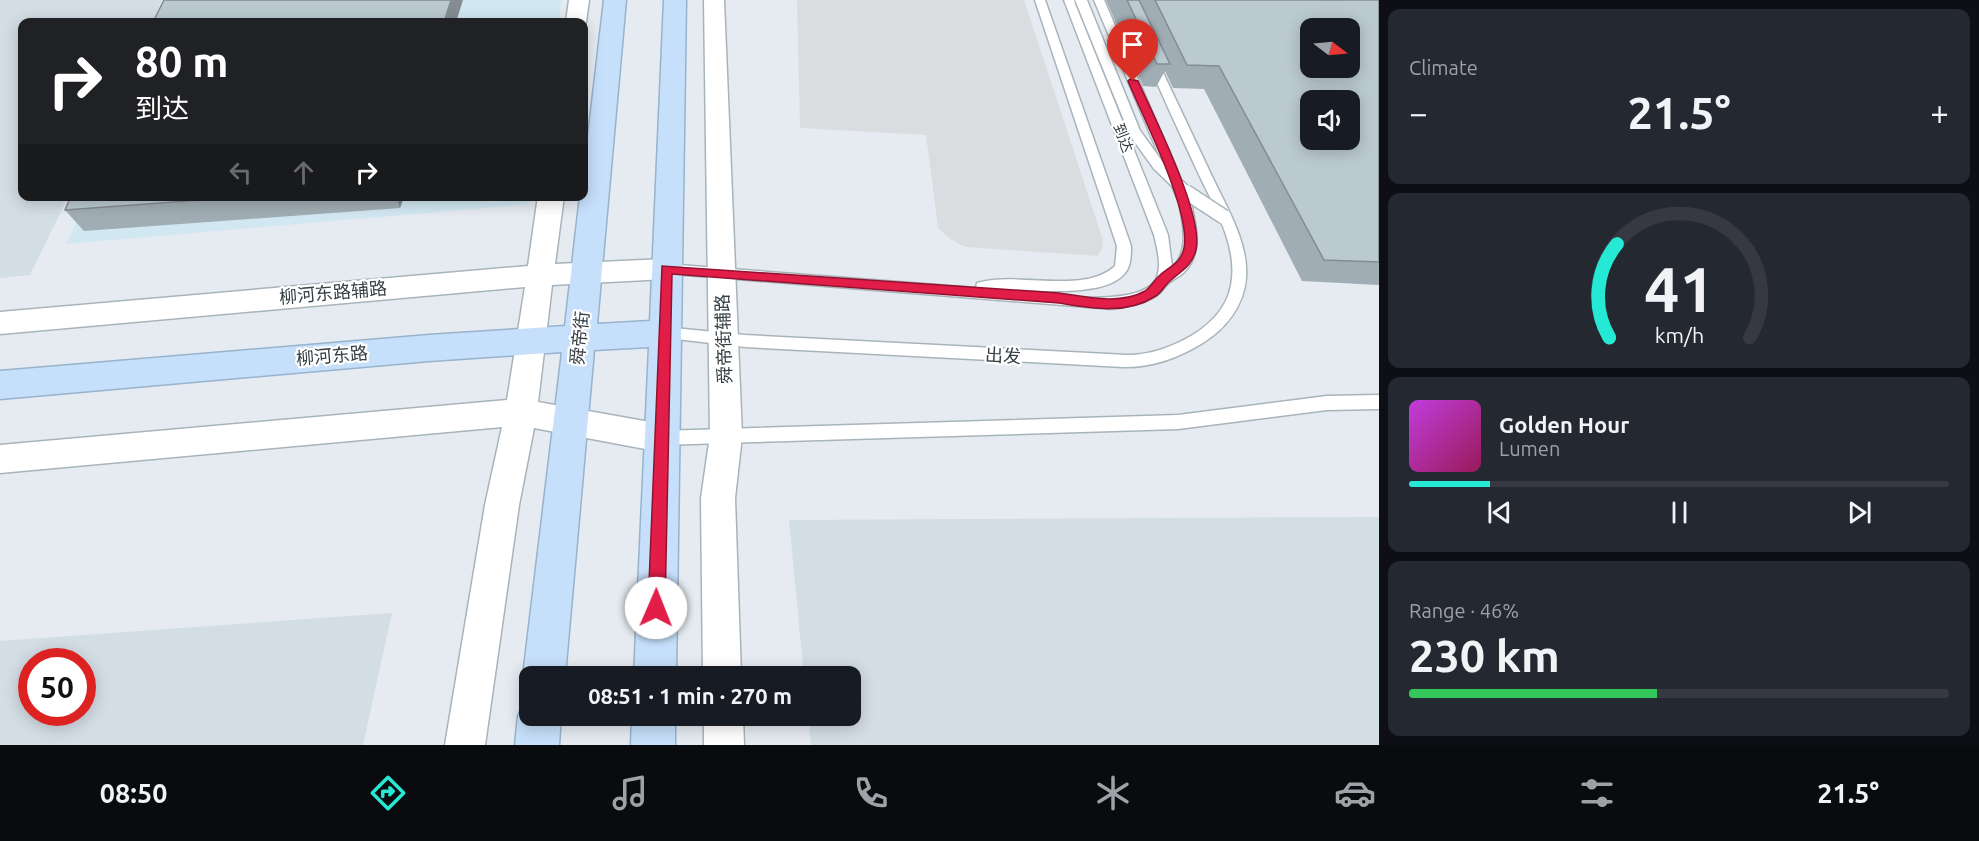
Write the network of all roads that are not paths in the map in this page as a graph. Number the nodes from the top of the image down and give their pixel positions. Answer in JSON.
{"nodes":[{"id":1,"x":579,"y":0,"type":"edge"},
{"id":2,"x":615,"y":0,"type":"edge"},
{"id":3,"x":675,"y":0,"type":"edge"},
{"id":4,"x":714,"y":0,"type":"edge"},
{"id":5,"x":1040,"y":0,"type":"edge"},
{"id":6,"x":1069,"y":0,"type":"edge"},
{"id":7,"x":1081,"y":0,"type":"edge"},
{"id":8,"x":1099,"y":0,"type":"edge"},
{"id":9,"x":577,"y":18,"type":"edge"},
{"id":10,"x":1150,"y":54,"type":"edge"},
{"id":11,"x":550,"y":201,"type":"edge"},
{"id":12,"x":1224,"y":217,"type":"junction"},
{"id":13,"x":666,"y":269,"type":"junction"},
{"id":14,"x":588,"y":272,"type":"junction"},
{"id":15,"x":722,"y":274,"type":"junction"},
{"id":16,"x":540,"y":275,"type":"junction"},
{"id":17,"x":1165,"y":278,"type":"junction"},
{"id":18,"x":964,"y":292,"type":"junction"},
{"id":19,"x":0,"y":323,"type":"edge"},
{"id":20,"x":664,"y":333,"type":"junction"},
{"id":21,"x":580,"y":338,"type":"junction"},
{"id":22,"x":531,"y":340,"type":"junction"},
{"id":23,"x":734,"y":340,"type":"junction"},
{"id":24,"x":0,"y":384,"type":"edge"},
{"id":25,"x":1379,"y":402,"type":"edge"},
{"id":26,"x":521,"y":412,"type":"junction"},
{"id":27,"x":571,"y":422,"type":"junction"},
{"id":28,"x":726,"y":436,"type":"junction"},
{"id":29,"x":661,"y":438,"type":"junction"},
{"id":30,"x":0,"y":459,"type":"edge"},
{"id":31,"x":545,"y":666,"type":"edge"},
{"id":32,"x":655,"y":666,"type":"edge"},
{"id":33,"x":722,"y":666,"type":"edge"},
{"id":34,"x":539,"y":726,"type":"edge"},
{"id":35,"x":654,"y":726,"type":"edge"},
{"id":36,"x":723,"y":726,"type":"edge"},
{"id":37,"x":465,"y":745,"type":"edge"},
{"id":38,"x":537,"y":745,"type":"edge"},
{"id":39,"x":653,"y":745,"type":"edge"},
{"id":40,"x":724,"y":745,"type":"edge"}],
"edges":[{"from":1,"to":9,"type":"street"},
{"from":2,"to":14,"type":"main road","name":"舜帝街"},
{"from":3,"to":13,"type":"main road"},
{"from":4,"to":15,"type":"street","name":"舜帝街辅路"},
{"from":5,"to":18,"type":"lane"},
{"from":6,"to":17,"type":"lane","name":"到达"},
{"from":7,"to":12,"type":"lane","bridge":true},
{"from":8,"to":17,"type":"lane","name":"到达"},
{"from":10,"to":12,"type":"lane","name":"出发"},
{"from":11,"to":16,"type":"street"},
{"from":12,"to":23,"type":"lane","name":"出发"},
{"from":13,"to":14,"type":"street","name":"柳河东路辅路"},
{"from":13,"to":15,"type":"lane","name":"到达"},
{"from":13,"to":20,"type":"main road"},
{"from":14,"to":16,"type":"street","name":"柳河东路辅路"},
{"from":14,"to":21,"type":"main road","name":"舜帝街"},
{"from":15,"to":18,"type":"lane","name":"到达"},
{"from":15,"to":23,"type":"street","name":"舜帝街辅路"},
{"from":16,"to":19,"type":"street","name":"柳河东路辅路"},
{"from":16,"to":22,"type":"street"},
{"from":17,"to":18,"type":"lane","name":"到达"},
{"from":20,"to":21,"type":"main road","name":"柳河东路"},
{"from":20,"to":23,"type":"lane","name":"出发"},
{"from":20,"to":29,"type":"main road"},
{"from":21,"to":22,"type":"main road","name":"柳河东路"},
{"from":21,"to":27,"type":"main road","name":"舜帝街"},
{"from":22,"to":24,"type":"main road","name":"柳河东路"},
{"from":22,"to":26,"type":"street"},
{"from":23,"to":28,"type":"street","name":"舜帝街辅路"},
{"from":25,"to":28,"type":"lane"},
{"from":26,"to":27,"type":"street"},
{"from":26,"to":30,"type":"street"},
{"from":26,"to":37,"type":"street"},
{"from":27,"to":29,"type":"street"},
{"from":27,"to":31,"type":"main road","name":"舜帝街"},
{"from":28,"to":29,"type":"lane"},
{"from":28,"to":33,"type":"street","name":"舜帝街辅路"},
{"from":29,"to":32,"type":"main road"},
{"from":34,"to":38,"type":"main road"},
{"from":35,"to":39,"type":"main road"},
{"from":36,"to":40,"type":"street"}]}
